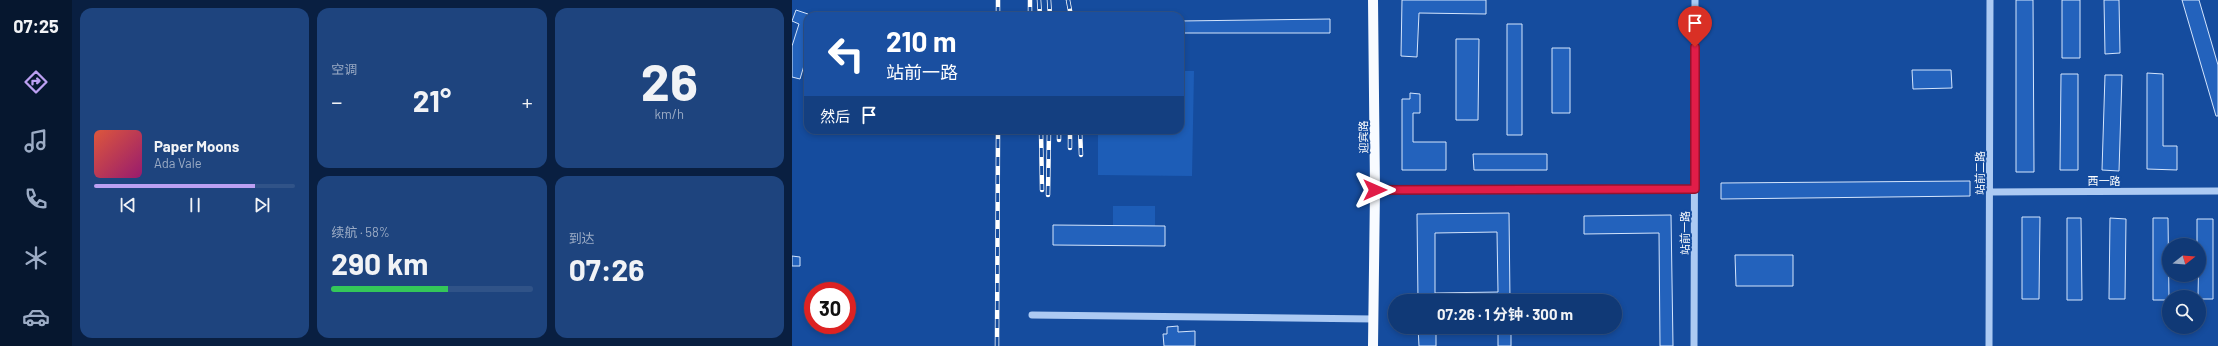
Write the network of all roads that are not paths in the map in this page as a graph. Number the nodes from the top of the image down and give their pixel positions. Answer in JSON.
{"nodes":[{"id":1,"x":1373,"y":0,"type":"edge"},
{"id":2,"x":1695,"y":0,"type":"edge"},
{"id":3,"x":1990,"y":0,"type":"edge"},
{"id":4,"x":1695,"y":189,"type":"junction"},
{"id":5,"x":1375,"y":190,"type":"junction"},
{"id":6,"x":2218,"y":191,"type":"edge"},
{"id":7,"x":1990,"y":192,"type":"junction"},
{"id":8,"x":1032,"y":314,"type":"dead end"},
{"id":9,"x":1374,"y":319,"type":"junction"},
{"id":10,"x":1373,"y":346,"type":"edge"},
{"id":11,"x":1694,"y":346,"type":"edge"},
{"id":12,"x":1989,"y":346,"type":"edge"}],
"edges":[{"from":1,"to":5,"type":"main road","name":"迎宾路"},
{"from":2,"to":4,"type":"street","name":"站前一路"},
{"from":3,"to":7,"type":"street","name":"站前二路"},
{"from":4,"to":5,"type":"street"},
{"from":4,"to":11,"type":"street","name":"站前一路"},
{"from":5,"to":9,"type":"main road","name":"迎宾路"},
{"from":6,"to":7,"type":"street","name":"西一路"},
{"from":7,"to":12,"type":"street","name":"站前二路"},
{"from":8,"to":9,"type":"street"},
{"from":9,"to":10,"type":"main road","name":"迎宾路"}]}
